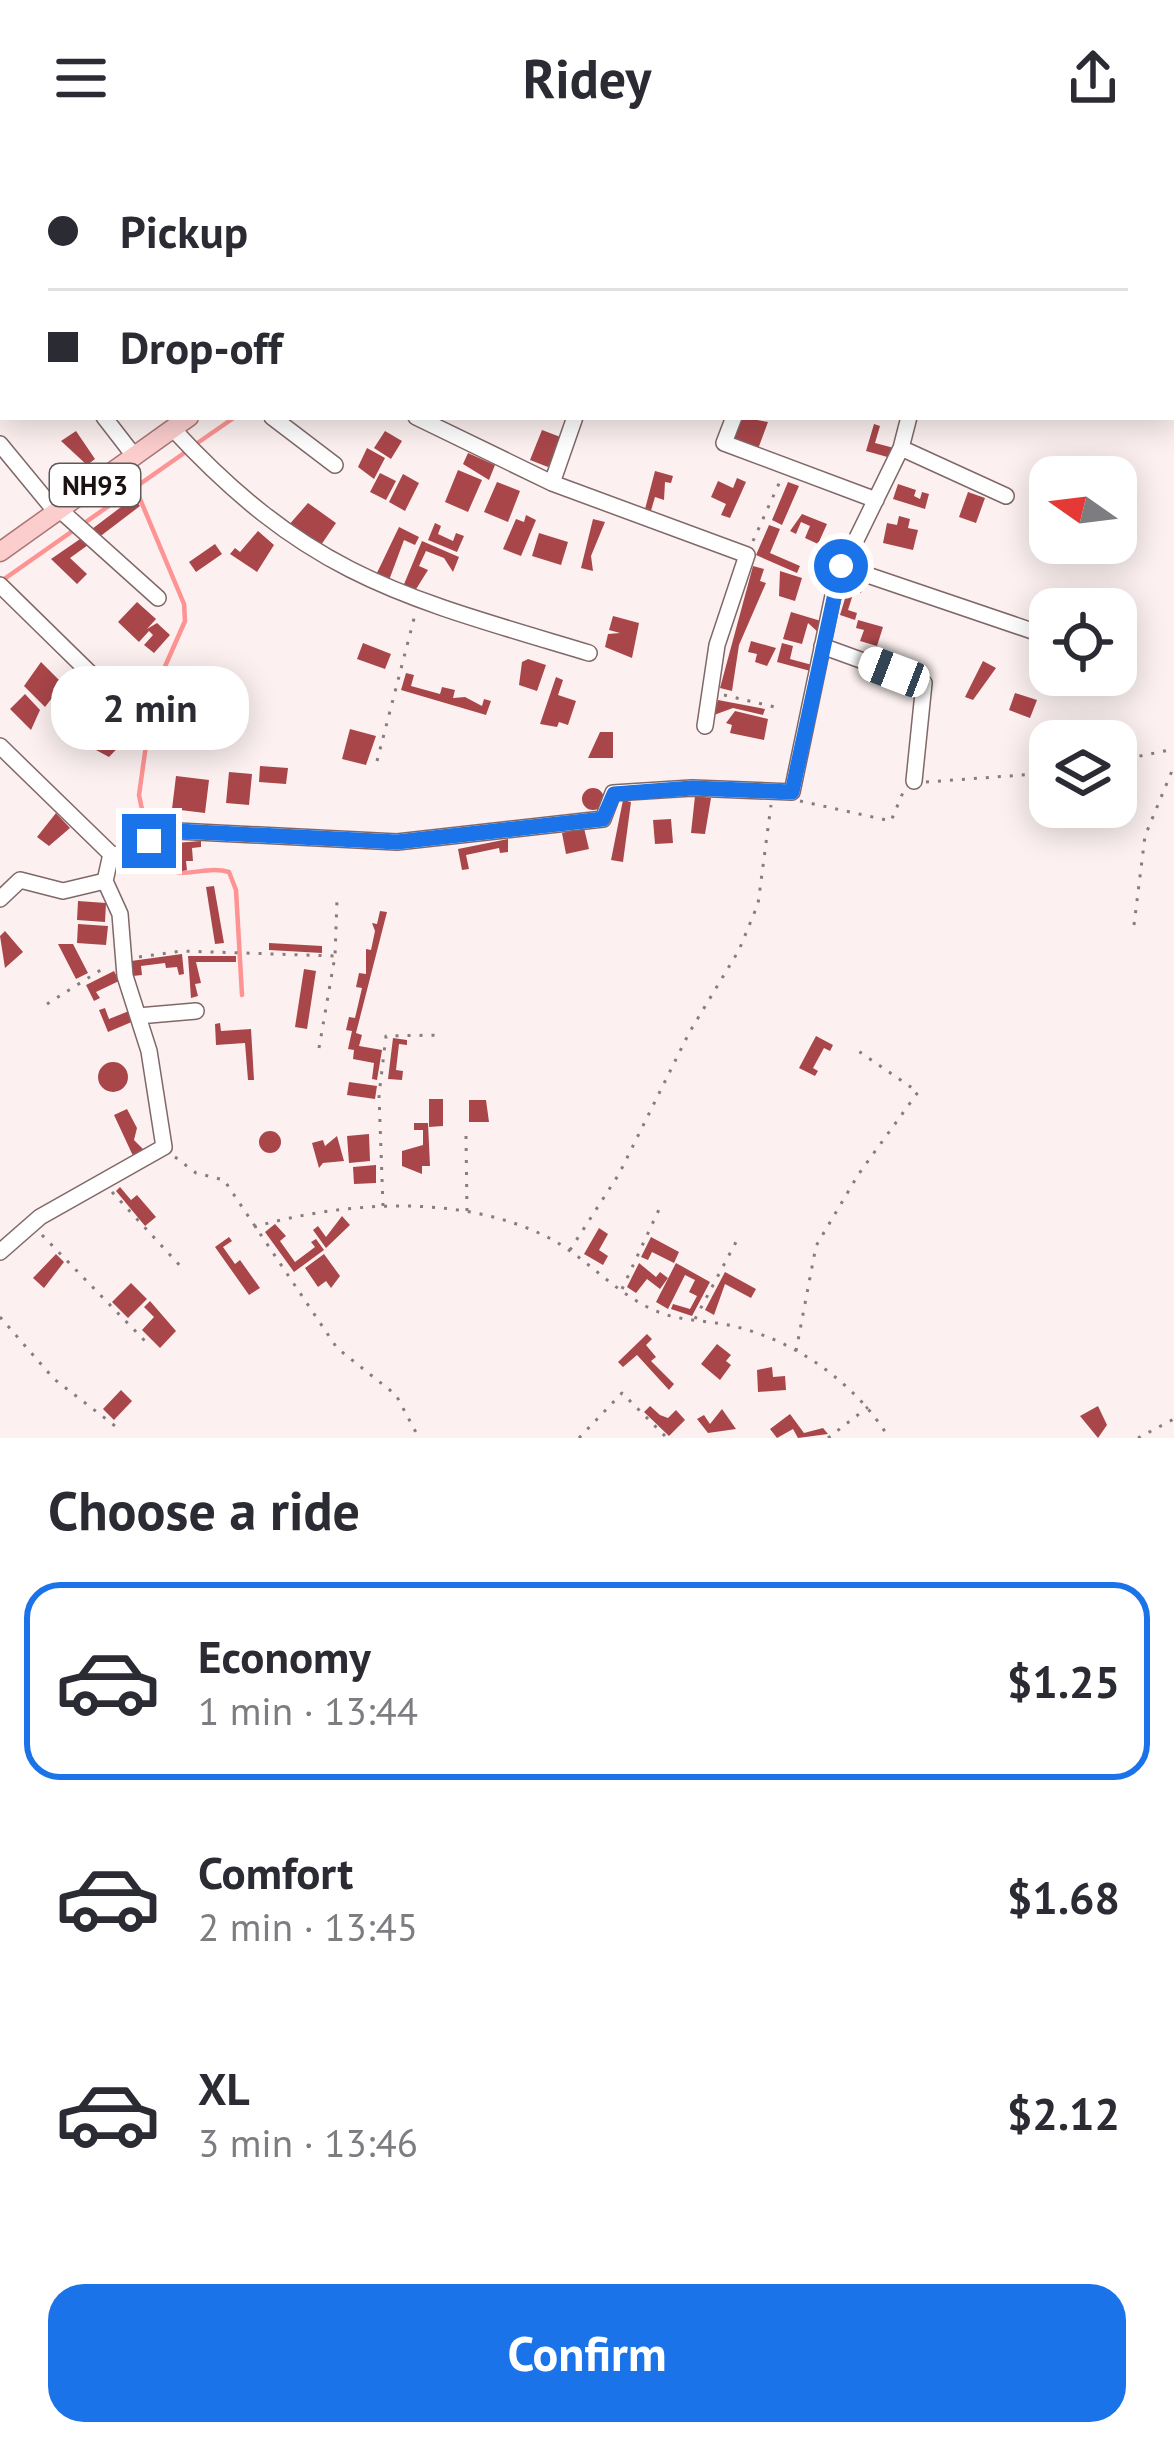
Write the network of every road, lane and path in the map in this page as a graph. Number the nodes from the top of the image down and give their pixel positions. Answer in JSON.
{"nodes":[{"id":1,"x":106,"y":420,"type":"edge"},
{"id":2,"x":276,"y":420,"type":"edge"},
{"id":3,"x":422,"y":420,"type":"edge"},
{"id":4,"x":574,"y":420,"type":"edge"},
{"id":5,"x":733,"y":420,"type":"edge"},
{"id":6,"x":908,"y":420,"type":"edge"},
{"id":7,"x":181,"y":423,"type":"edge"},
{"id":8,"x":0,"y":444,"type":"edge"},
{"id":9,"x":901,"y":448,"type":"junction"},
{"id":10,"x":135,"y":457,"type":"junction"},
{"id":11,"x":334,"y":465,"type":"dead end"},
{"id":12,"x":787,"y":466,"type":"junction"},
{"id":13,"x":552,"y":482,"type":"junction"},
{"id":14,"x":1006,"y":496,"type":"dead end"},
{"id":15,"x":876,"y":500,"type":"junction"},
{"id":16,"x":58,"y":511,"type":"junction"},
{"id":17,"x":1,"y":549,"type":"edge"},
{"id":18,"x":747,"y":555,"type":"junction"},
{"id":19,"x":841,"y":566,"type":"junction"},
{"id":20,"x":0,"y":585,"type":"edge"},
{"id":21,"x":158,"y":598,"type":"dead end"},
{"id":22,"x":419,"y":601,"type":"junction"},
{"id":23,"x":1029,"y":630,"type":"edge"},
{"id":24,"x":822,"y":646,"type":"junction"},
{"id":25,"x":589,"y":653,"type":"dead end"},
{"id":26,"x":711,"y":692,"type":"junction"},
{"id":27,"x":776,"y":707,"type":"dead end"},
{"id":28,"x":144,"y":726,"type":"dead end"},
{"id":29,"x":704,"y":726,"type":"dead end"},
{"id":30,"x":0,"y":746,"type":"edge"},
{"id":31,"x":1174,"y":749,"type":"edge"},
{"id":32,"x":1137,"y":757,"type":"edge"},
{"id":33,"x":377,"y":760,"type":"dead end"},
{"id":34,"x":1174,"y":766,"type":"edge"},
{"id":35,"x":914,"y":781,"type":"dead end"},
{"id":36,"x":774,"y":790,"type":"junction"},
{"id":37,"x":111,"y":854,"type":"junction"},
{"id":38,"x":105,"y":881,"type":"junction"},
{"id":39,"x":0,"y":899,"type":"edge"},
{"id":40,"x":337,"y":900,"type":"dead end"},
{"id":41,"x":1134,"y":925,"type":"dead end"},
{"id":42,"x":335,"y":956,"type":"junction"},
{"id":43,"x":124,"y":960,"type":"junction"},
{"id":44,"x":47,"y":1004,"type":"dead end"},
{"id":45,"x":196,"y":1011,"type":"dead end"},
{"id":46,"x":138,"y":1016,"type":"junction"},
{"id":47,"x":443,"y":1035,"type":"dead end"},
{"id":48,"x":320,"y":1048,"type":"dead end"},
{"id":49,"x":854,"y":1048,"type":"dead end"},
{"id":50,"x":466,"y":1136,"type":"dead end"},
{"id":51,"x":164,"y":1147,"type":"junction"},
{"id":52,"x":104,"y":1180,"type":"junction"},
{"id":53,"x":662,"y":1203,"type":"dead end"},
{"id":54,"x":383,"y":1208,"type":"junction"},
{"id":55,"x":467,"y":1213,"type":"junction"},
{"id":56,"x":32,"y":1225,"type":"junction"},
{"id":57,"x":254,"y":1227,"type":"junction"},
{"id":58,"x":736,"y":1242,"type":"dead end"},
{"id":59,"x":0,"y":1252,"type":"edge"},
{"id":60,"x":568,"y":1252,"type":"junction"},
{"id":61,"x":184,"y":1270,"type":"dead end"},
{"id":62,"x":621,"y":1290,"type":"junction"},
{"id":63,"x":0,"y":1317,"type":"edge"},
{"id":64,"x":694,"y":1321,"type":"junction"},
{"id":65,"x":146,"y":1341,"type":"dead end"},
{"id":66,"x":796,"y":1353,"type":"junction"},
{"id":67,"x":869,"y":1406,"type":"junction"},
{"id":68,"x":1174,"y":1419,"type":"edge"},
{"id":69,"x":119,"y":1429,"type":"dead end"},
{"id":70,"x":419,"y":1438,"type":"edge"},
{"id":71,"x":579,"y":1438,"type":"edge"},
{"id":72,"x":667,"y":1438,"type":"edge"},
{"id":73,"x":827,"y":1438,"type":"edge"},
{"id":74,"x":889,"y":1438,"type":"edge"},
{"id":75,"x":1138,"y":1438,"type":"edge"}],
"edges":[{"from":1,"to":10,"type":"street"},
{"from":2,"to":11,"type":"street"},
{"from":3,"to":13,"type":"street"},
{"from":4,"to":13,"type":"street"},
{"from":5,"to":12,"type":"street"},
{"from":6,"to":9,"type":"street"},
{"from":7,"to":10,"type":"main road","number":"NH93"},
{"from":7,"to":22,"type":"street"},
{"from":8,"to":16,"type":"street"},
{"from":9,"to":14,"type":"street"},
{"from":9,"to":15,"type":"street"},
{"from":10,"to":16,"type":"main road","number":"NH93"},
{"from":12,"to":15,"type":"street"},
{"from":12,"to":18,"type":"path"},
{"from":13,"to":18,"type":"street"},
{"from":15,"to":19,"type":"street"},
{"from":16,"to":17,"type":"main road","number":"NH93"},
{"from":16,"to":21,"type":"street"},
{"from":18,"to":26,"type":"street"},
{"from":19,"to":23,"type":"street"},
{"from":19,"to":24,"type":"street"},
{"from":20,"to":28,"type":"street"},
{"from":22,"to":25,"type":"street"},
{"from":22,"to":33,"type":"path"},
{"from":24,"to":35,"type":"street"},
{"from":24,"to":36,"type":"street"},
{"from":26,"to":27,"type":"path"},
{"from":26,"to":29,"type":"street"},
{"from":30,"to":37,"type":"street"},
{"from":31,"to":32,"type":"path"},
{"from":34,"to":41,"type":"path"},
{"from":36,"to":37,"type":"street"},
{"from":36,"to":60,"type":"path"},
{"from":37,"to":38,"type":"street"},
{"from":38,"to":39,"type":"street"},
{"from":38,"to":43,"type":"street"},
{"from":40,"to":42,"type":"path"},
{"from":42,"to":43,"type":"path"},
{"from":42,"to":48,"type":"path"},
{"from":43,"to":44,"type":"path"},
{"from":43,"to":46,"type":"street"},
{"from":45,"to":46,"type":"street"},
{"from":46,"to":51,"type":"street"},
{"from":47,"to":54,"type":"path"},
{"from":49,"to":66,"type":"path"},
{"from":50,"to":55,"type":"path"},
{"from":51,"to":52,"type":"street"},
{"from":51,"to":57,"type":"path"},
{"from":52,"to":56,"type":"street"},
{"from":52,"to":61,"type":"path"},
{"from":53,"to":62,"type":"path"},
{"from":54,"to":55,"type":"path"},
{"from":54,"to":57,"type":"path"},
{"from":55,"to":60,"type":"path"},
{"from":56,"to":59,"type":"street"},
{"from":56,"to":65,"type":"path"},
{"from":57,"to":70,"type":"path"},
{"from":58,"to":64,"type":"path"},
{"from":60,"to":62,"type":"path"},
{"from":62,"to":64,"type":"path"},
{"from":63,"to":69,"type":"path"},
{"from":64,"to":66,"type":"path"},
{"from":66,"to":67,"type":"path"},
{"from":67,"to":73,"type":"path"},
{"from":67,"to":74,"type":"path"},
{"from":68,"to":75,"type":"path"},
{"from":71,"to":72,"type":"path"}]}
